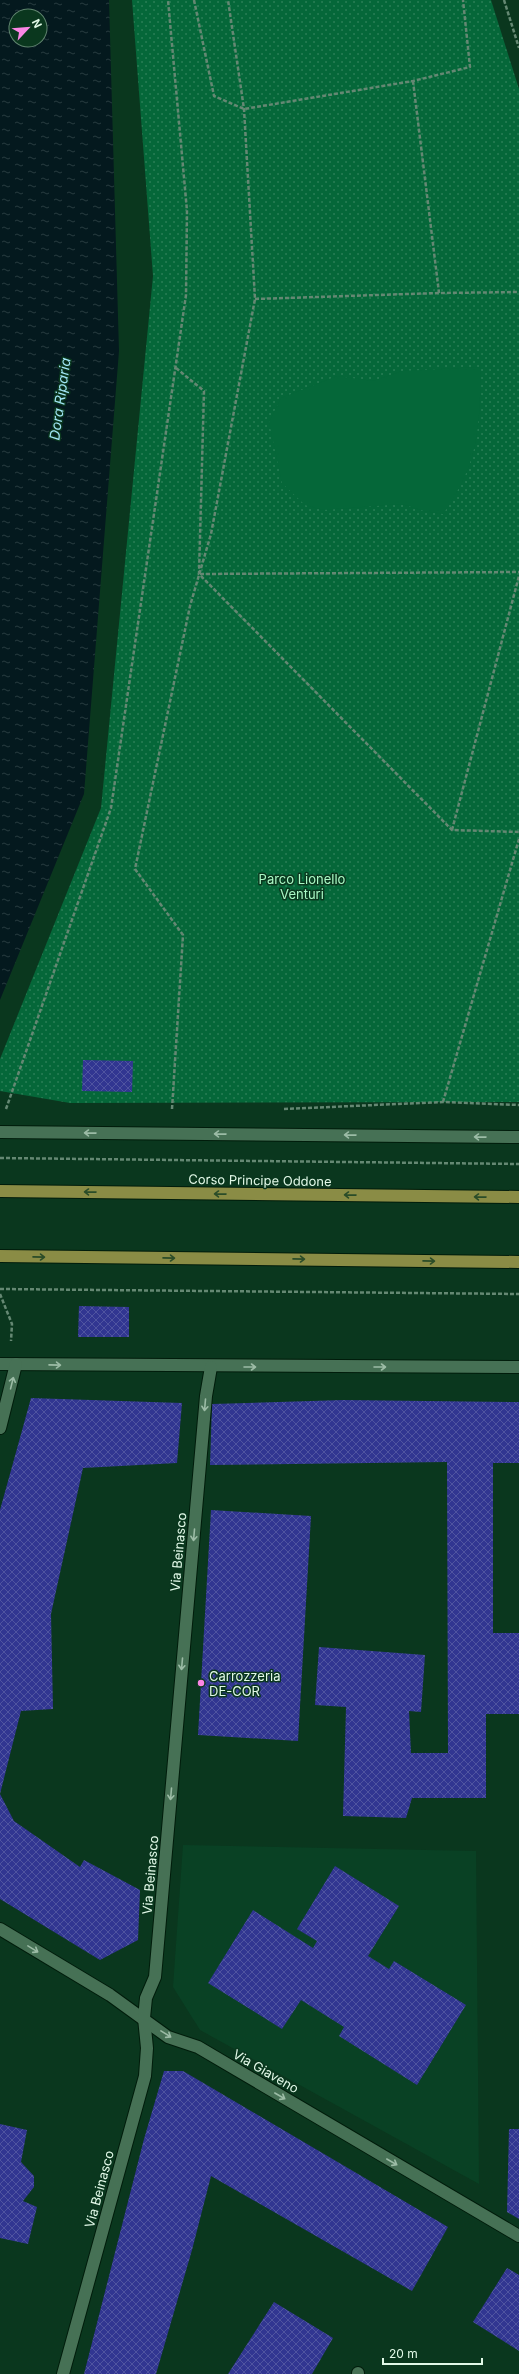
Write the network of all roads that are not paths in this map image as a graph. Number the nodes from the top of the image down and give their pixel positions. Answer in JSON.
{"nodes":[{"id":1,"x":0,"y":1132,"type":"edge"},
{"id":2,"x":519,"y":1137,"type":"edge"},
{"id":3,"x":0,"y":1191,"type":"edge"},
{"id":4,"x":519,"y":1197,"type":"edge"},
{"id":5,"x":0,"y":1256,"type":"edge"},
{"id":6,"x":519,"y":1262,"type":"edge"},
{"id":7,"x":0,"y":1364,"type":"edge"},
{"id":8,"x":16,"y":1364,"type":"junction"},
{"id":9,"x":211,"y":1367,"type":"junction"},
{"id":10,"x":519,"y":1367,"type":"edge"},
{"id":11,"x":0,"y":1428,"type":"edge"},
{"id":12,"x":0,"y":1929,"type":"edge"},
{"id":13,"x":144,"y":2018,"type":"junction"},
{"id":14,"x":519,"y":2236,"type":"edge"},
{"id":15,"x":63,"y":2374,"type":"edge"}],
"edges":[{"from":2,"to":1,"type":"street","one_way":true},
{"from":4,"to":3,"type":"main road","name":"Corso Principe Oddone","one_way":true},
{"from":5,"to":6,"type":"main road","one_way":true},
{"from":7,"to":8,"type":"street"},
{"from":8,"to":9,"type":"street","one_way":true},
{"from":11,"to":8,"type":"street","one_way":true},
{"from":9,"to":10,"type":"street","one_way":true},
{"from":9,"to":13,"type":"street","name":"Via Beinasco","one_way":true},
{"from":12,"to":13,"type":"street","name":"Via Giaveno","one_way":true},
{"from":13,"to":14,"type":"street","name":"Via Giaveno","one_way":true},
{"from":13,"to":15,"type":"street","name":"Via Beinasco"}]}
